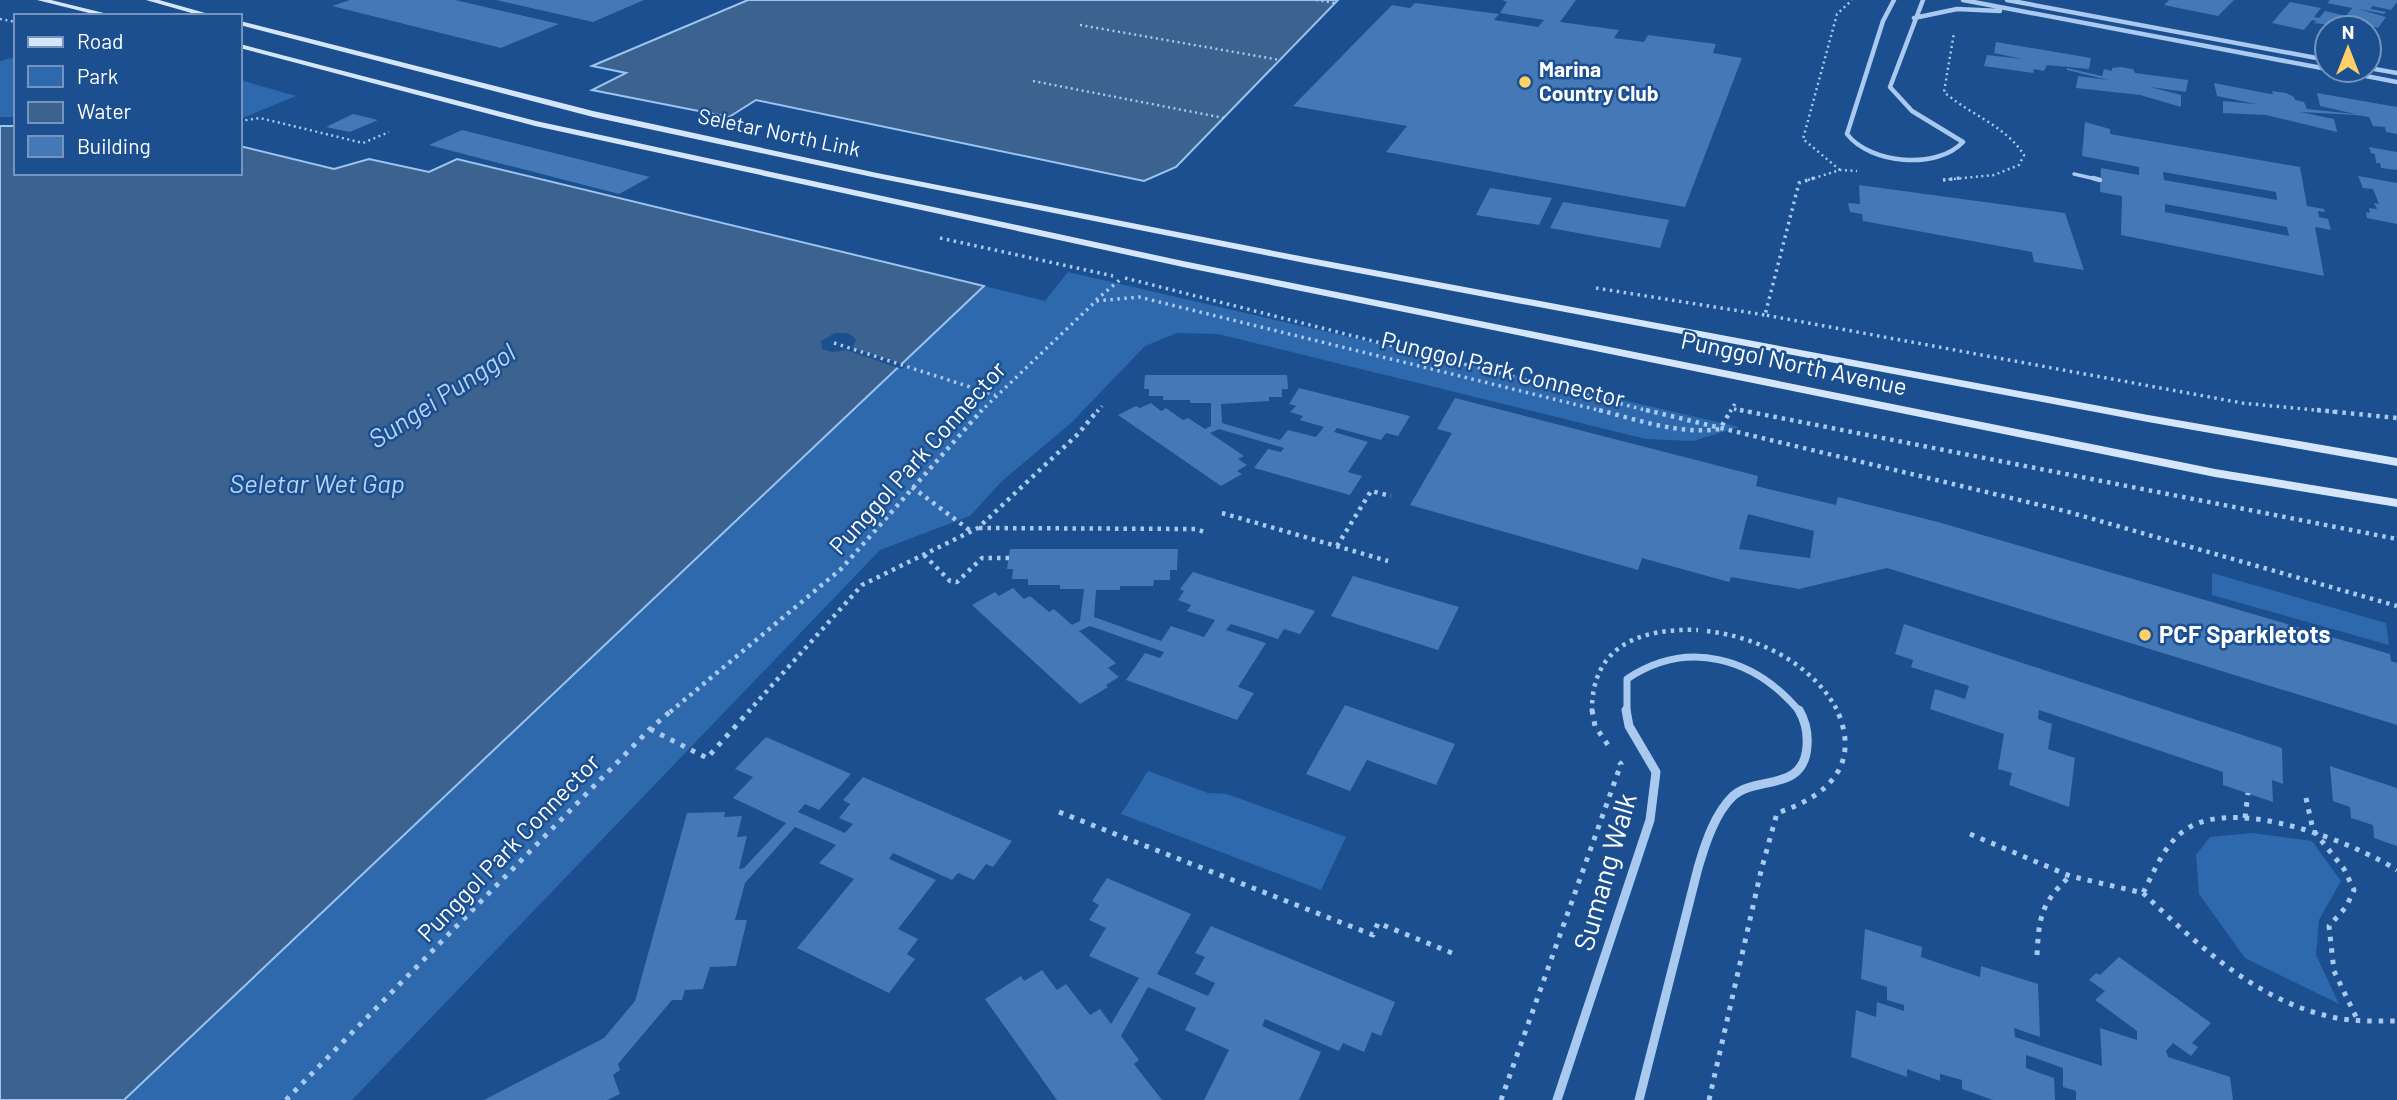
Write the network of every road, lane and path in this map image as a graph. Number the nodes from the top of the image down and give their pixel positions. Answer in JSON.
{"nodes":[{"id":1,"x":41,"y":0,"type":"edge"},
{"id":2,"x":150,"y":0,"type":"edge"},
{"id":3,"x":1316,"y":0,"type":"edge"},
{"id":4,"x":1852,"y":0,"type":"edge"},
{"id":5,"x":1894,"y":0,"type":"edge"},
{"id":6,"x":1923,"y":0,"type":"edge"},
{"id":7,"x":1963,"y":0,"type":"edge"},
{"id":8,"x":2007,"y":0,"type":"edge"},
{"id":9,"x":1335,"y":3,"type":"dead end"},
{"id":10,"x":2034,"y":13,"type":"junction"},
{"id":11,"x":103,"y":14,"type":"edge"},
{"id":12,"x":204,"y":14,"type":"edge"},
{"id":13,"x":1914,"y":18,"type":"junction"},
{"id":14,"x":242,"y":24,"type":"edge"},
{"id":15,"x":1080,"y":25,"type":"dead end"},
{"id":16,"x":242,"y":47,"type":"edge"},
{"id":17,"x":2313,"y":58,"type":"edge"},
{"id":18,"x":1280,"y":60,"type":"dead end"},
{"id":19,"x":2313,"y":65,"type":"edge"},
{"id":20,"x":1033,"y":81,"type":"dead end"},
{"id":21,"x":1224,"y":118,"type":"dead end"},
{"id":22,"x":242,"y":121,"type":"edge"},
{"id":23,"x":389,"y":132,"type":"dead end"},
{"id":24,"x":1840,"y":170,"type":"dead end"},
{"id":25,"x":2074,"y":174,"type":"dead end"},
{"id":26,"x":2101,"y":180,"type":"dead end"},
{"id":27,"x":1315,"y":262,"type":"joint"},
{"id":28,"x":1183,"y":264,"type":"joint"},
{"id":29,"x":1122,"y":278,"type":"dead end"},
{"id":30,"x":1096,"y":301,"type":"junction"},
{"id":31,"x":1827,"y":328,"type":"dead end"},
{"id":32,"x":834,"y":343,"type":"dead end"},
{"id":33,"x":995,"y":395,"type":"junction"},
{"id":34,"x":1101,"y":406,"type":"dead end"},
{"id":35,"x":2397,"y":418,"type":"edge"},
{"id":36,"x":1720,"y":429,"type":"junction"},
{"id":37,"x":2397,"y":463,"type":"edge"},
{"id":38,"x":912,"y":487,"type":"junction"},
{"id":39,"x":1391,"y":496,"type":"dead end"},
{"id":40,"x":2397,"y":503,"type":"edge"},
{"id":41,"x":1222,"y":513,"type":"dead end"},
{"id":42,"x":978,"y":528,"type":"junction"},
{"id":43,"x":972,"y":532,"type":"junction"},
{"id":44,"x":1207,"y":533,"type":"dead end"},
{"id":45,"x":2397,"y":539,"type":"edge"},
{"id":46,"x":1338,"y":546,"type":"junction"},
{"id":47,"x":924,"y":555,"type":"junction"},
{"id":48,"x":1009,"y":558,"type":"dead end"},
{"id":49,"x":1388,"y":561,"type":"dead end"},
{"id":50,"x":2397,"y":606,"type":"edge"},
{"id":51,"x":650,"y":729,"type":"junction"},
{"id":52,"x":1621,"y":764,"type":"dead end"},
{"id":53,"x":2248,"y":793,"type":"dead end"},
{"id":54,"x":2306,"y":798,"type":"dead end"},
{"id":55,"x":1059,"y":812,"type":"dead end"},
{"id":56,"x":2245,"y":818,"type":"junction"},
{"id":57,"x":2313,"y":830,"type":"junction"},
{"id":58,"x":1970,"y":834,"type":"dead end"},
{"id":59,"x":2397,"y":870,"type":"edge"},
{"id":60,"x":2070,"y":876,"type":"junction"},
{"id":61,"x":2143,"y":893,"type":"junction"},
{"id":62,"x":1452,"y":953,"type":"dead end"},
{"id":63,"x":2037,"y":955,"type":"dead end"},
{"id":64,"x":2358,"y":1021,"type":"junction"},
{"id":65,"x":2397,"y":1021,"type":"edge"},
{"id":66,"x":286,"y":1100,"type":"edge"},
{"id":67,"x":1501,"y":1100,"type":"edge"},
{"id":68,"x":1557,"y":1100,"type":"edge"},
{"id":69,"x":1639,"y":1100,"type":"edge"}],
"edges":[{"from":1,"to":11,"type":"main road"},
{"from":2,"to":12,"type":"main road"},
{"from":3,"to":9,"type":"path"},
{"from":4,"to":24,"type":"path"},
{"from":5,"to":13,"type":"street"},
{"from":6,"to":13,"type":"street"},
{"from":7,"to":10,"type":"street"},
{"from":8,"to":17,"type":"street"},
{"from":10,"to":13,"type":"street"},
{"from":10,"to":19,"type":"street"},
{"from":14,"to":27,"type":"main road","name":"Seletar North Link"},
{"from":15,"to":18,"type":"path"},
{"from":16,"to":28,"type":"main road","name":"Seletar North Link"},
{"from":20,"to":21,"type":"path"},
{"from":22,"to":23,"type":"path"},
{"from":25,"to":26,"type":"lane"},
{"from":27,"to":37,"type":"main road","name":"Punggol North Avenue"},
{"from":28,"to":40,"type":"main road","name":"Punggol North Avenue"},
{"from":29,"to":30,"type":"path"},
{"from":30,"to":33,"type":"path","name":"Punggol Park Connector"},
{"from":30,"to":36,"type":"path","name":"Punggol Park Connector"},
{"from":31,"to":35,"type":"path"},
{"from":32,"to":33,"type":"path"},
{"from":33,"to":38,"type":"path","name":"Punggol Park Connector"},
{"from":34,"to":42,"type":"path"},
{"from":36,"to":45,"type":"path"},
{"from":36,"to":50,"type":"path","name":"Punggol Park Connector"},
{"from":38,"to":43,"type":"path"},
{"from":38,"to":51,"type":"path","name":"Punggol Park Connector"},
{"from":39,"to":46,"type":"path"},
{"from":41,"to":46,"type":"path"},
{"from":42,"to":43,"type":"path"},
{"from":42,"to":44,"type":"path"},
{"from":43,"to":47,"type":"path"},
{"from":46,"to":49,"type":"path"},
{"from":47,"to":48,"type":"path"},
{"from":47,"to":51,"type":"path"},
{"from":51,"to":66,"type":"path","name":"Punggol Park Connector"},
{"from":52,"to":67,"type":"path"},
{"from":53,"to":56,"type":"path"},
{"from":54,"to":57,"type":"path"},
{"from":55,"to":62,"type":"path"},
{"from":56,"to":57,"type":"path"},
{"from":56,"to":61,"type":"path"},
{"from":57,"to":59,"type":"path"},
{"from":57,"to":64,"type":"path"},
{"from":58,"to":60,"type":"path"},
{"from":60,"to":61,"type":"path"},
{"from":60,"to":63,"type":"path"},
{"from":61,"to":64,"type":"path"},
{"from":64,"to":65,"type":"path"},
{"from":68,"to":69,"type":"street","name":"Sumang Walk"}]}
